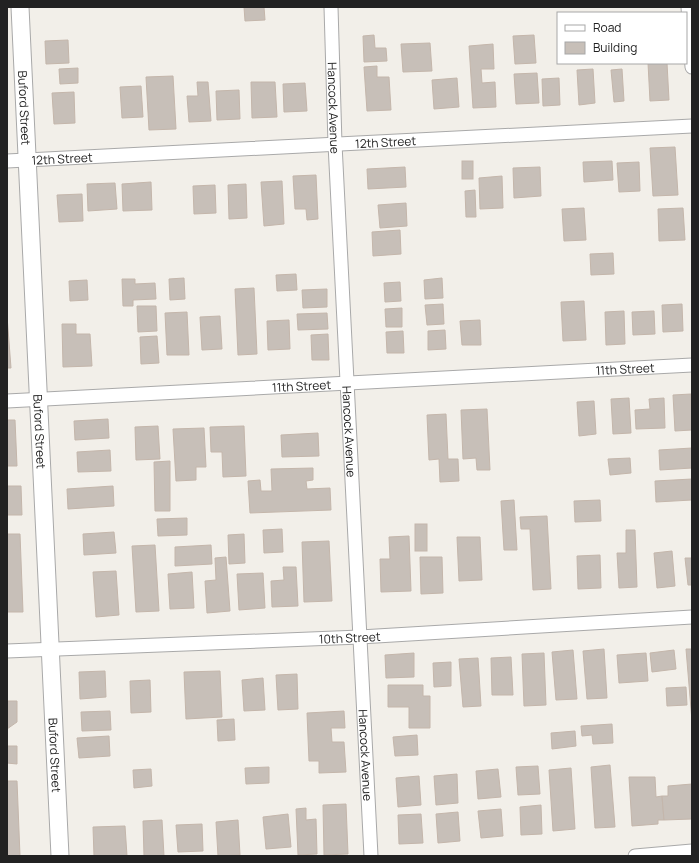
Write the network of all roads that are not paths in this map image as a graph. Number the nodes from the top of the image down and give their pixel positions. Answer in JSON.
{"nodes":[{"id":1,"x":20,"y":7,"type":"edge"},
{"id":2,"x":330,"y":7,"type":"edge"},
{"id":3,"x":688,"y":7,"type":"edge"},
{"id":4,"x":692,"y":67,"type":"edge"},
{"id":5,"x":692,"y":126,"type":"edge"},
{"id":6,"x":335,"y":144,"type":"junction"},
{"id":7,"x":27,"y":160,"type":"junction"},
{"id":8,"x":7,"y":161,"type":"edge"},
{"id":9,"x":692,"y":365,"type":"edge"},
{"id":10,"x":347,"y":384,"type":"junction"},
{"id":11,"x":39,"y":400,"type":"junction"},
{"id":12,"x":7,"y":401,"type":"edge"},
{"id":13,"x":692,"y":616,"type":"edge"},
{"id":14,"x":360,"y":637,"type":"junction"},
{"id":15,"x":50,"y":648,"type":"junction"},
{"id":16,"x":7,"y":651,"type":"edge"},
{"id":17,"x":692,"y":851,"type":"edge"},
{"id":18,"x":60,"y":856,"type":"edge"},
{"id":19,"x":371,"y":856,"type":"edge"},
{"id":20,"x":635,"y":856,"type":"edge"}],
"edges":[{"from":1,"to":7,"type":"street","name":"Buford Street"},
{"from":2,"to":6,"type":"street","name":"Hancock Avenue"},
{"from":3,"to":4,"type":"street"},
{"from":5,"to":6,"type":"street","name":"12th Street"},
{"from":6,"to":7,"type":"street","name":"12th Street"},
{"from":6,"to":10,"type":"street","name":"Hancock Avenue"},
{"from":7,"to":8,"type":"street","name":"12th Street"},
{"from":7,"to":11,"type":"street","name":"Buford Street"},
{"from":9,"to":10,"type":"street","name":"11th Street"},
{"from":10,"to":11,"type":"street","name":"11th Street"},
{"from":10,"to":14,"type":"street","name":"Hancock Avenue"},
{"from":11,"to":12,"type":"street","name":"11th Street"},
{"from":11,"to":15,"type":"street","name":"Buford Street"},
{"from":13,"to":14,"type":"street","name":"10th Street"},
{"from":14,"to":15,"type":"street","name":"10th Street"},
{"from":14,"to":19,"type":"street","name":"Hancock Avenue"},
{"from":15,"to":16,"type":"street","name":"10th Street"},
{"from":15,"to":18,"type":"street","name":"Buford Street"},
{"from":17,"to":20,"type":"street"}]}
